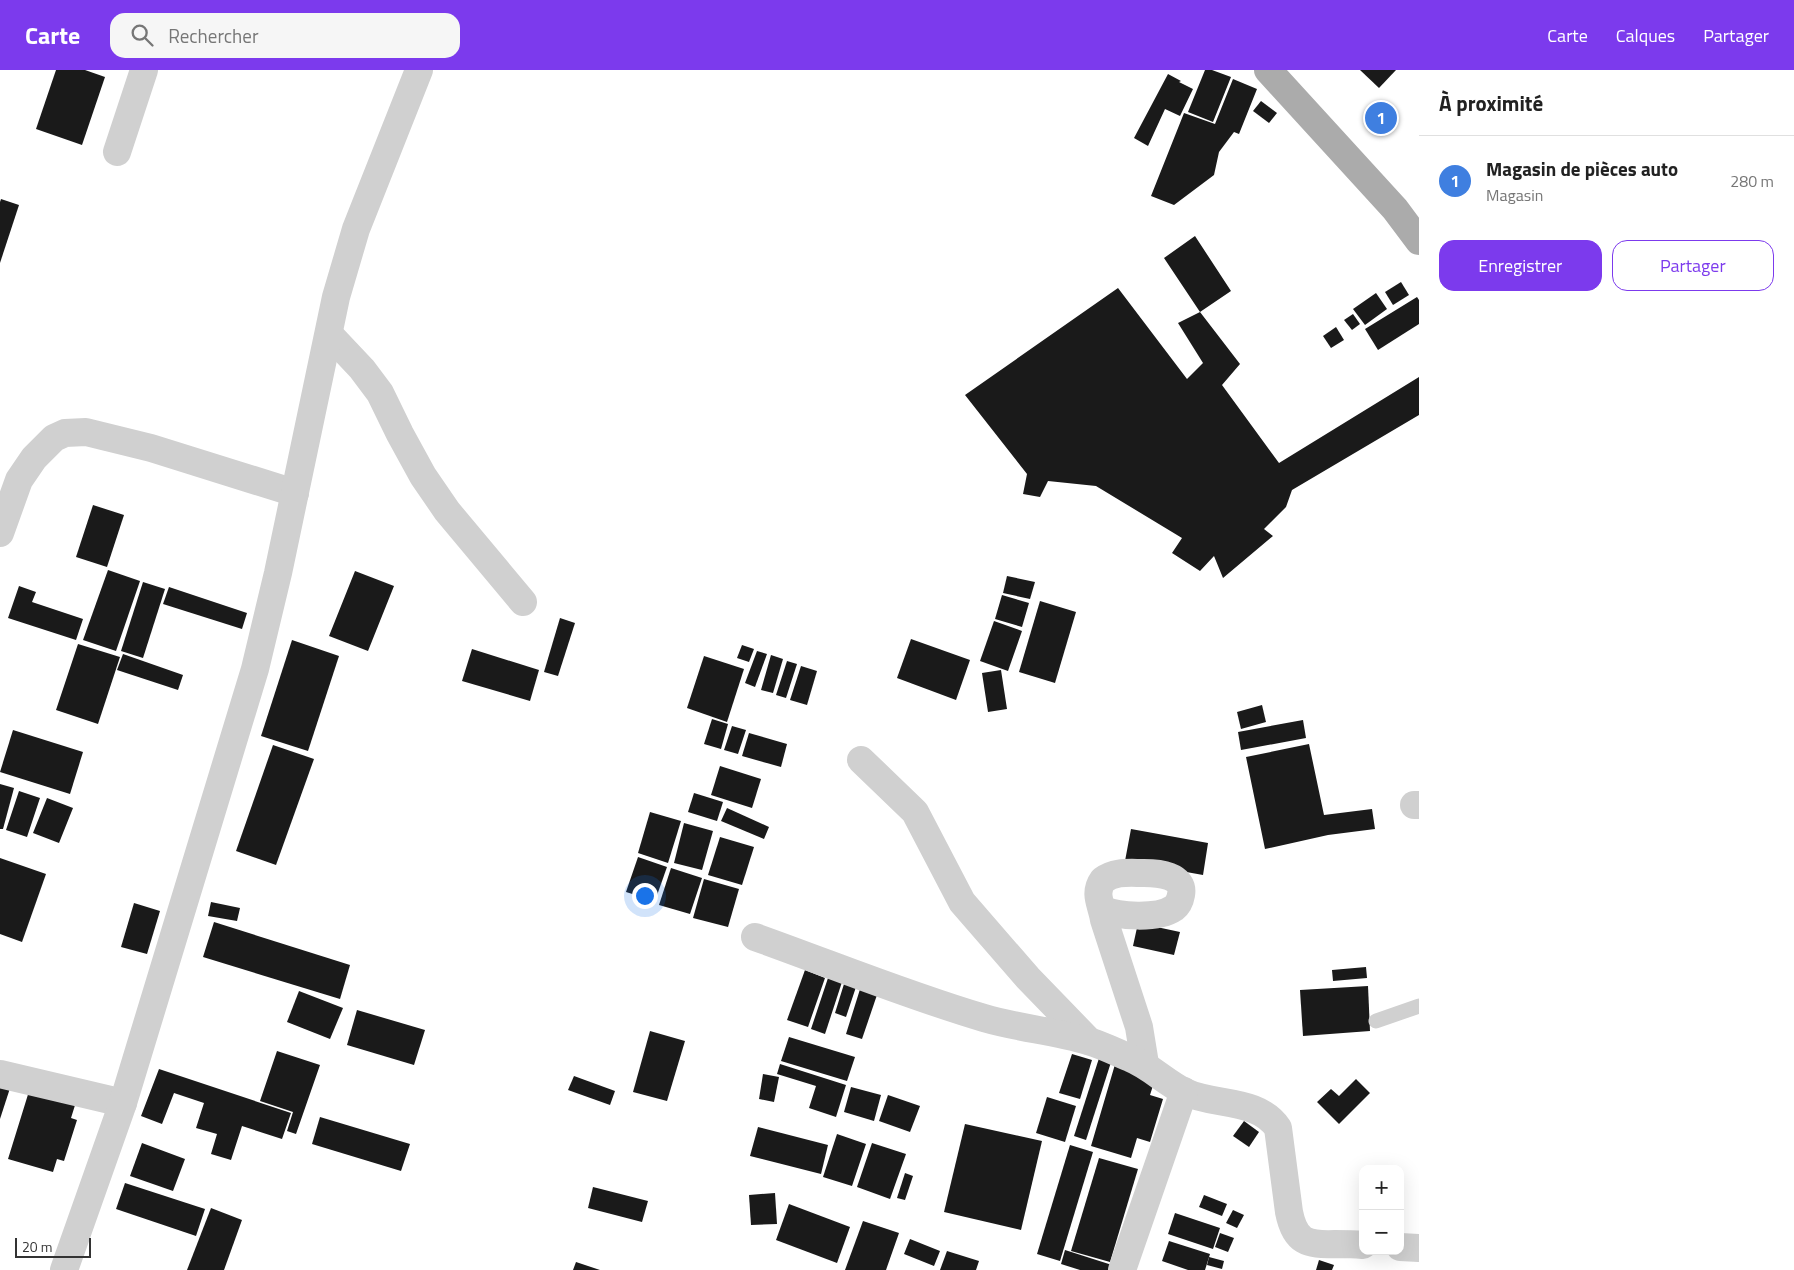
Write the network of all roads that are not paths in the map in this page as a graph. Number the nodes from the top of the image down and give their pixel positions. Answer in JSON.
{"nodes":[{"id":1,"x":144,"y":70,"type":"edge"},
{"id":2,"x":419,"y":70,"type":"edge"},
{"id":3,"x":1268,"y":70,"type":"edge"},
{"id":4,"x":117,"y":152,"type":"dead end"},
{"id":5,"x":1419,"y":241,"type":"edge"},
{"id":6,"x":329,"y":334,"type":"junction"},
{"id":7,"x":295,"y":492,"type":"junction"},
{"id":8,"x":0,"y":533,"type":"edge"},
{"id":9,"x":523,"y":602,"type":"dead end"},
{"id":10,"x":861,"y":760,"type":"dead end"},
{"id":11,"x":1102,"y":908,"type":"dead end"},
{"id":12,"x":755,"y":937,"type":"dead end"},
{"id":13,"x":1419,"y":1006,"type":"edge"},
{"id":14,"x":1376,"y":1021,"type":"dead end"},
{"id":15,"x":1089,"y":1041,"type":"junction"},
{"id":16,"x":1145,"y":1064,"type":"junction"},
{"id":17,"x":0,"y":1074,"type":"edge"},
{"id":18,"x":1184,"y":1091,"type":"junction"},
{"id":19,"x":123,"y":1103,"type":"junction"},
{"id":20,"x":1359,"y":1245,"type":"edge"},
{"id":21,"x":1404,"y":1247,"type":"edge"},
{"id":22,"x":1419,"y":1248,"type":"edge"},
{"id":23,"x":64,"y":1270,"type":"edge"},
{"id":24,"x":1122,"y":1270,"type":"edge"}],
"edges":[{"from":1,"to":4,"type":"street"},
{"from":2,"to":6,"type":"street"},
{"from":3,"to":5,"type":"main road"},
{"from":6,"to":7,"type":"street"},
{"from":6,"to":9,"type":"street"},
{"from":7,"to":8,"type":"street"},
{"from":7,"to":19,"type":"street"},
{"from":10,"to":15,"type":"street"},
{"from":11,"to":16,"type":"street"},
{"from":12,"to":15,"type":"street"},
{"from":13,"to":14,"type":"lane"},
{"from":15,"to":16,"type":"street"},
{"from":16,"to":18,"type":"street"},
{"from":17,"to":19,"type":"street"},
{"from":18,"to":20,"type":"street"},
{"from":18,"to":24,"type":"street"},
{"from":19,"to":23,"type":"street"},
{"from":21,"to":22,"type":"street"}]}
